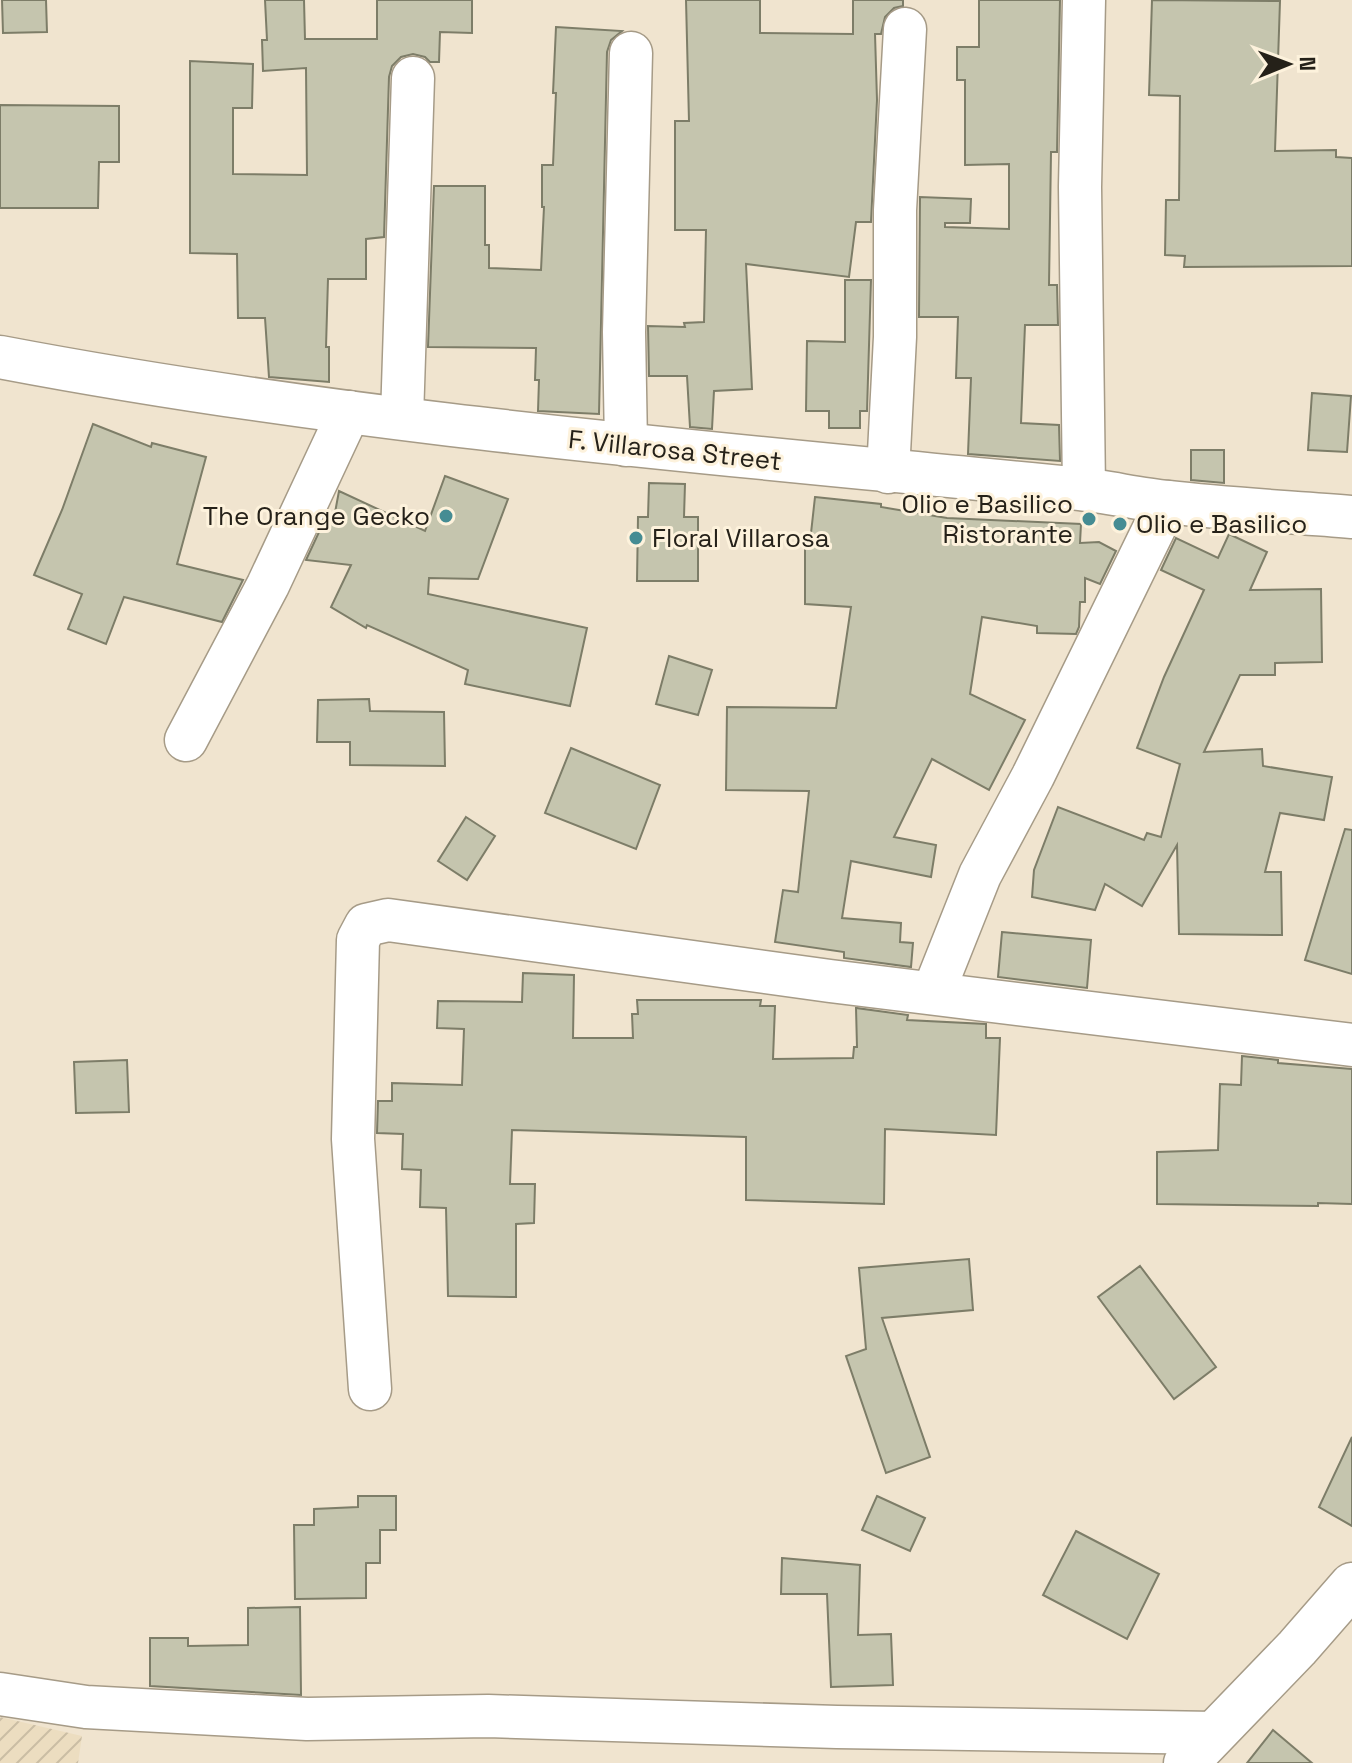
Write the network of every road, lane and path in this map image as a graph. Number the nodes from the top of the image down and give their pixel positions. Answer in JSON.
{"nodes":[{"id":1,"x":1084,"y":0,"type":"edge"},
{"id":2,"x":905,"y":29,"type":"dead end"},
{"id":3,"x":631,"y":53,"type":"dead end"},
{"id":4,"x":413,"y":78,"type":"dead end"},
{"id":5,"x":0,"y":357,"type":"edge"},
{"id":6,"x":349,"y":412,"type":"junction"},
{"id":7,"x":402,"y":418,"type":"junction"},
{"id":8,"x":626,"y":445,"type":"junction"},
{"id":9,"x":888,"y":472,"type":"junction"},
{"id":10,"x":1084,"y":489,"type":"junction"},
{"id":11,"x":1167,"y":502,"type":"junction"},
{"id":12,"x":1352,"y":517,"type":"edge"},
{"id":13,"x":186,"y":740,"type":"dead end"},
{"id":14,"x":933,"y":993,"type":"junction"},
{"id":15,"x":1352,"y":1045,"type":"edge"},
{"id":16,"x":370,"y":1389,"type":"dead end"},
{"id":17,"x":1352,"y":1585,"type":"edge"},
{"id":18,"x":0,"y":1694,"type":"edge"},
{"id":19,"x":1200,"y":1748,"type":"edge"}],
"edges":[{"from":1,"to":10,"type":"street"},
{"from":2,"to":9,"type":"street"},
{"from":3,"to":8,"type":"street"},
{"from":4,"to":7,"type":"street"},
{"from":5,"to":6,"type":"street","name":"F. Villarosa Street"},
{"from":6,"to":7,"type":"street","name":"F. Villarosa Street"},
{"from":6,"to":13,"type":"street"},
{"from":7,"to":8,"type":"street","name":"F. Villarosa Street"},
{"from":8,"to":9,"type":"street","name":"F. Villarosa Street"},
{"from":9,"to":10,"type":"street","name":"F. Villarosa Street"},
{"from":10,"to":11,"type":"street","name":"F. Villarosa Street"},
{"from":11,"to":12,"type":"street","name":"F. Villarosa Street"},
{"from":11,"to":14,"type":"street"},
{"from":14,"to":15,"type":"street"},
{"from":14,"to":16,"type":"street"},
{"from":17,"to":19,"type":"street"},
{"from":18,"to":19,"type":"street"}]}
